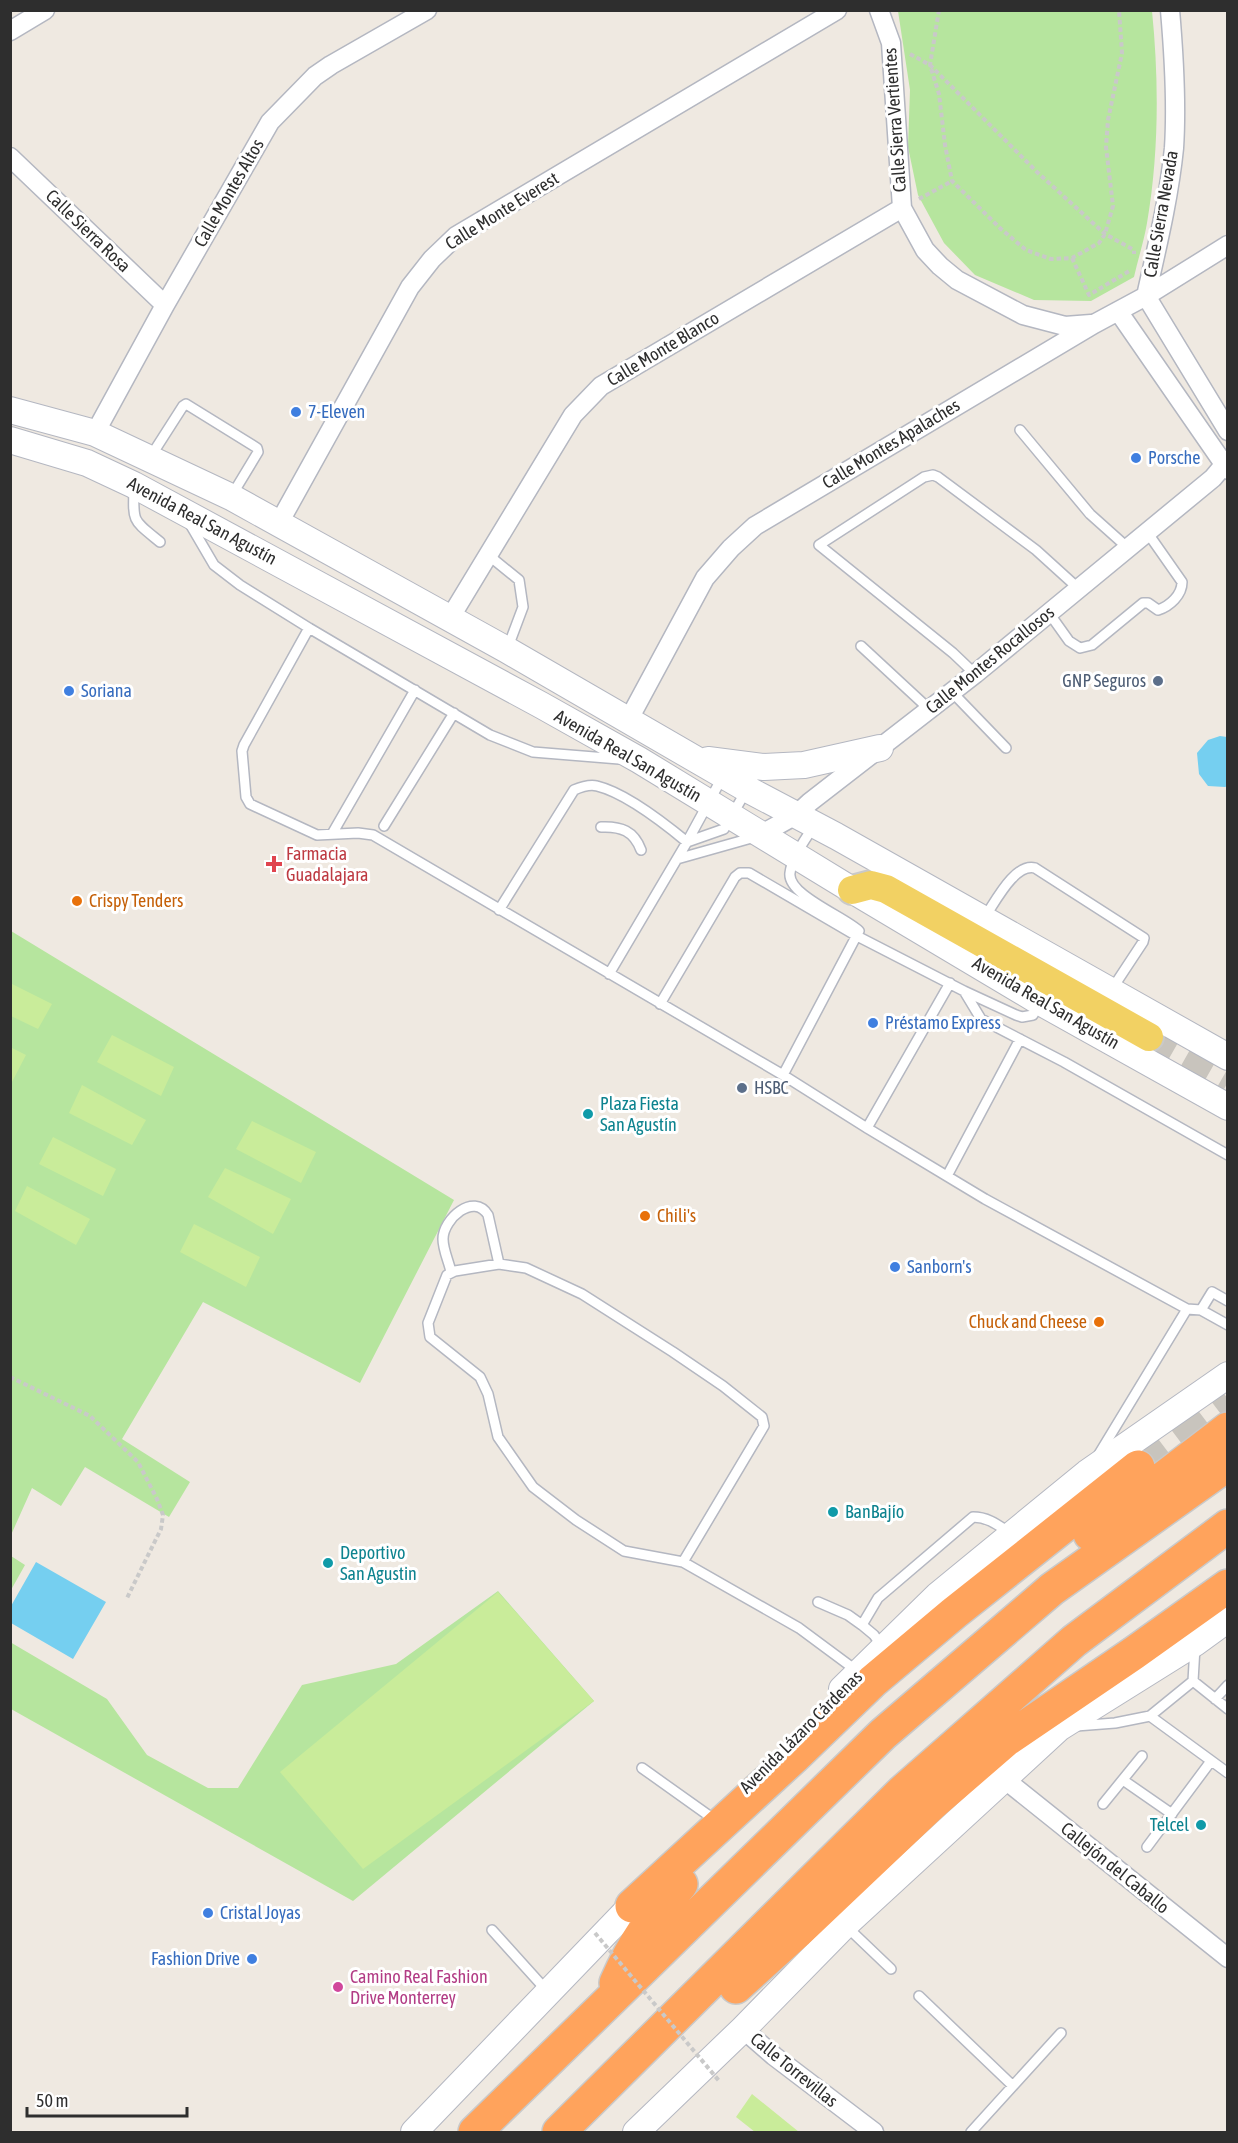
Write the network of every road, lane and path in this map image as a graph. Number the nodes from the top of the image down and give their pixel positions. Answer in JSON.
{"nodes":[{"id":1,"x":45,"y":10,"type":"edge"},
{"id":2,"x":427,"y":10,"type":"edge"},
{"id":3,"x":837,"y":10,"type":"edge"},
{"id":4,"x":879,"y":10,"type":"edge"},
{"id":5,"x":939,"y":10,"type":"edge"},
{"id":6,"x":1119,"y":10,"type":"edge"},
{"id":7,"x":1170,"y":10,"type":"edge"},
{"id":8,"x":10,"y":31,"type":"edge"},
{"id":9,"x":891,"y":43,"type":"junction"},
{"id":10,"x":930,"y":65,"type":"junction"},
{"id":11,"x":10,"y":157,"type":"edge"},
{"id":12,"x":952,"y":181,"type":"junction"},
{"id":13,"x":902,"y":208,"type":"junction"},
{"id":14,"x":1106,"y":234,"type":"junction"},
{"id":15,"x":1227,"y":245,"type":"edge"},
{"id":16,"x":1072,"y":258,"type":"junction"},
{"id":17,"x":1146,"y":296,"type":"junction"},
{"id":18,"x":165,"y":305,"type":"junction"},
{"id":19,"x":1118,"y":311,"type":"junction"},
{"id":20,"x":1094,"y":324,"type":"junction"},
{"id":21,"x":10,"y":410,"type":"edge"},
{"id":22,"x":1020,"y":430,"type":"dead end"},
{"id":23,"x":1227,"y":430,"type":"edge"},
{"id":24,"x":95,"y":433,"type":"junction"},
{"id":25,"x":10,"y":441,"type":"edge"},
{"id":26,"x":150,"y":458,"type":"junction"},
{"id":27,"x":1224,"y":469,"type":"edge"},
{"id":28,"x":134,"y":485,"type":"junction"},
{"id":29,"x":231,"y":497,"type":"junction"},
{"id":30,"x":181,"y":509,"type":"junction"},
{"id":31,"x":279,"y":523,"type":"junction"},
{"id":32,"x":1147,"y":532,"type":"junction"},
{"id":33,"x":160,"y":542,"type":"dead end"},
{"id":34,"x":1128,"y":548,"type":"junction"},
{"id":35,"x":487,"y":555,"type":"junction"},
{"id":36,"x":1079,"y":589,"type":"junction"},
{"id":37,"x":1049,"y":613,"type":"junction"},
{"id":38,"x":450,"y":618,"type":"junction"},
{"id":39,"x":309,"y":628,"type":"junction"},
{"id":40,"x":861,"y":646,"type":"dead end"},
{"id":41,"x":507,"y":650,"type":"junction"},
{"id":42,"x":975,"y":674,"type":"junction"},
{"id":43,"x":415,"y":690,"type":"junction"},
{"id":44,"x":951,"y":691,"type":"junction"},
{"id":45,"x":929,"y":709,"type":"junction"},
{"id":46,"x":454,"y":713,"type":"junction"},
{"id":47,"x":629,"y":719,"type":"junction"},
{"id":48,"x":880,"y":748,"type":"junction"},
{"id":49,"x":1006,"y":748,"type":"dead end"},
{"id":50,"x":697,"y":758,"type":"junction"},
{"id":51,"x":639,"y":760,"type":"junction"},
{"id":52,"x":724,"y":774,"type":"junction"},
{"id":53,"x":747,"y":789,"type":"junction"},
{"id":54,"x":709,"y":803,"type":"junction"},
{"id":55,"x":732,"y":817,"type":"junction"},
{"id":56,"x":805,"y":820,"type":"junction"},
{"id":57,"x":384,"y":826,"type":"dead end"},
{"id":58,"x":601,"y":827,"type":"dead end"},
{"id":59,"x":332,"y":834,"type":"junction"},
{"id":60,"x":760,"y":835,"type":"junction"},
{"id":61,"x":687,"y":842,"type":"junction"},
{"id":62,"x":641,"y":850,"type":"dead end"},
{"id":63,"x":797,"y":855,"type":"junction"},
{"id":64,"x":677,"y":860,"type":"junction"},
{"id":65,"x":852,"y":890,"type":"junction"},
{"id":66,"x":499,"y":910,"type":"junction"},
{"id":67,"x":983,"y":919,"type":"junction"},
{"id":68,"x":857,"y":936,"type":"junction"},
{"id":69,"x":609,"y":974,"type":"junction"},
{"id":70,"x":950,"y":983,"type":"junction"},
{"id":71,"x":964,"y":991,"type":"junction"},
{"id":72,"x":1111,"y":991,"type":"junction"},
{"id":73,"x":1040,"y":1002,"type":"junction"},
{"id":74,"x":660,"y":1004,"type":"junction"},
{"id":75,"x":1149,"y":1038,"type":"tunnel mouth"},
{"id":76,"x":1020,"y":1039,"type":"junction"},
{"id":77,"x":1227,"y":1057,"type":"edge"},
{"id":78,"x":783,"y":1075,"type":"junction"},
{"id":79,"x":1227,"y":1107,"type":"edge"},
{"id":80,"x":867,"y":1128,"type":"junction"},
{"id":81,"x":1227,"y":1155,"type":"edge"},
{"id":82,"x":947,"y":1176,"type":"junction"},
{"id":83,"x":499,"y":1264,"type":"junction"},
{"id":84,"x":451,"y":1272,"type":"junction"},
{"id":85,"x":1227,"y":1301,"type":"edge"},
{"id":86,"x":1186,"y":1310,"type":"junction"},
{"id":87,"x":1201,"y":1310,"type":"junction"},
{"id":88,"x":1227,"y":1325,"type":"edge"},
{"id":89,"x":1227,"y":1375,"type":"edge"},
{"id":90,"x":10,"y":1377,"type":"edge"},
{"id":91,"x":1227,"y":1429,"type":"edge"},
{"id":92,"x":1227,"y":1464,"type":"edge"},
{"id":93,"x":1138,"y":1467,"type":"tunnel mouth"},
{"id":94,"x":1088,"y":1473,"type":"junction"},
{"id":95,"x":1227,"y":1526,"type":"edge"},
{"id":96,"x":1012,"y":1535,"type":"junction"},
{"id":97,"x":683,"y":1562,"type":"junction"},
{"id":98,"x":1227,"y":1586,"type":"edge"},
{"id":99,"x":127,"y":1598,"type":"dead end"},
{"id":100,"x":818,"y":1602,"type":"dead end"},
{"id":101,"x":1227,"y":1619,"type":"edge"},
{"id":102,"x":862,"y":1625,"type":"junction"},
{"id":103,"x":1195,"y":1643,"type":"junction"},
{"id":104,"x":884,"y":1648,"type":"junction"},
{"id":105,"x":1134,"y":1653,"type":"junction"},
{"id":106,"x":859,"y":1672,"type":"junction"},
{"id":107,"x":1192,"y":1681,"type":"junction"},
{"id":108,"x":1227,"y":1685,"type":"edge"},
{"id":109,"x":1215,"y":1699,"type":"junction"},
{"id":110,"x":1227,"y":1709,"type":"edge"},
{"id":111,"x":1149,"y":1716,"type":"junction"},
{"id":112,"x":1061,"y":1726,"type":"junction"},
{"id":113,"x":883,"y":1734,"type":"junction"},
{"id":114,"x":1142,"y":1756,"type":"dead end"},
{"id":115,"x":794,"y":1757,"type":"junction"},
{"id":116,"x":1211,"y":1761,"type":"junction"},
{"id":117,"x":642,"y":1768,"type":"dead end"},
{"id":118,"x":1227,"y":1773,"type":"edge"},
{"id":119,"x":1003,"y":1778,"type":"junction"},
{"id":120,"x":1123,"y":1780,"type":"junction"},
{"id":121,"x":1103,"y":1804,"type":"dead end"},
{"id":122,"x":1172,"y":1814,"type":"junction"},
{"id":123,"x":715,"y":1820,"type":"junction"},
{"id":124,"x":1147,"y":1847,"type":"dead end"},
{"id":125,"x":632,"y":1906,"type":"junction"},
{"id":126,"x":845,"y":1925,"type":"junction"},
{"id":127,"x":492,"y":1930,"type":"dead end"},
{"id":128,"x":595,"y":1933,"type":"dead end"},
{"id":129,"x":1227,"y":1958,"type":"edge"},
{"id":130,"x":891,"y":1970,"type":"dead end"},
{"id":131,"x":548,"y":1992,"type":"junction"},
{"id":132,"x":919,"y":1996,"type":"dead end"},
{"id":133,"x":609,"y":2001,"type":"junction"},
{"id":134,"x":743,"y":2029,"type":"junction"},
{"id":135,"x":1061,"y":2032,"type":"dead end"},
{"id":136,"x":720,"y":2082,"type":"dead end"},
{"id":137,"x":1013,"y":2086,"type":"junction"},
{"id":138,"x":414,"y":2130,"type":"edge"},
{"id":139,"x":475,"y":2133,"type":"edge"},
{"id":140,"x":559,"y":2133,"type":"edge"},
{"id":141,"x":574,"y":2133,"type":"edge"},
{"id":142,"x":636,"y":2133,"type":"edge"},
{"id":143,"x":874,"y":2133,"type":"edge"},
{"id":144,"x":971,"y":2133,"type":"edge"}],
"edges":[{"from":1,"to":8,"type":"street"},
{"from":2,"to":18,"type":"street","name":"Calle Montes Altos"},
{"from":3,"to":31,"type":"street","name":"Calle Monte Everest"},
{"from":4,"to":9,"type":"street","name":"Calle Sierra Vertientes"},
{"from":5,"to":10,"type":"path"},
{"from":6,"to":14,"type":"path"},
{"from":7,"to":17,"type":"street","name":"Calle Sierra Nevada"},
{"from":9,"to":10,"type":"path"},
{"from":9,"to":13,"type":"street","name":"Calle Sierra Vertientes"},
{"from":10,"to":12,"type":"path"},
{"from":10,"to":14,"type":"path"},
{"from":11,"to":18,"type":"street","name":"Calle Sierra Rosa"},
{"from":12,"to":13,"type":"path"},
{"from":12,"to":16,"type":"path"},
{"from":13,"to":20,"type":"street","name":"Calle Sierra Vertientes"},
{"from":13,"to":35,"type":"street","name":"Calle Monte Blanco"},
{"from":14,"to":16,"type":"path"},
{"from":14,"to":16,"type":"path"},
{"from":15,"to":17,"type":"street","name":"Calle Montes Apalaches"},
{"from":17,"to":19,"type":"street","name":"Calle Montes Apalaches"},
{"from":17,"to":23,"type":"street","name":"Calle Sierra Nevada"},
{"from":18,"to":24,"type":"street","name":"Calle Montes Altos"},
{"from":19,"to":20,"type":"street","name":"Calle Montes Apalaches"},
{"from":19,"to":27,"type":"street"},
{"from":20,"to":47,"type":"street","name":"Calle Montes Apalaches"},
{"from":21,"to":24,"type":"main road","name":"Avenida Real San Agustín"},
{"from":22,"to":34,"type":"lane"},
{"from":24,"to":26,"type":"main road","name":"Avenida Real San Agustín"},
{"from":25,"to":28,"type":"main road","name":"Avenida Real San Agustín"},
{"from":26,"to":29,"type":"main road","name":"Avenida Real San Agustín"},
{"from":26,"to":29,"type":"lane"},
{"from":27,"to":32,"type":"street","name":"Calle Montes Rocallosos"},
{"from":28,"to":30,"type":"main road","name":"Avenida Real San Agustín"},
{"from":28,"to":33,"type":"lane"},
{"from":29,"to":31,"type":"main road","name":"Avenida Real San Agustín"},
{"from":30,"to":39,"type":"lane"},
{"from":30,"to":51,"type":"main road","name":"Avenida Real San Agustín"},
{"from":31,"to":38,"type":"main road","name":"Avenida Real San Agustín"},
{"from":32,"to":34,"type":"street","name":"Calle Montes Rocallosos"},
{"from":32,"to":37,"type":"lane"},
{"from":34,"to":36,"type":"street","name":"Calle Montes Rocallosos"},
{"from":35,"to":38,"type":"street","name":"Calle Monte Blanco"},
{"from":35,"to":41,"type":"lane"},
{"from":36,"to":37,"type":"street","name":"Calle Montes Rocallosos"},
{"from":36,"to":42,"type":"lane"},
{"from":37,"to":42,"type":"street","name":"Calle Montes Rocallosos"},
{"from":38,"to":41,"type":"main road","name":"Avenida Real San Agustín"},
{"from":39,"to":43,"type":"lane"},
{"from":39,"to":59,"type":"lane"},
{"from":40,"to":45,"type":"lane"},
{"from":41,"to":47,"type":"main road","name":"Avenida Real San Agustín"},
{"from":42,"to":44,"type":"street","name":"Calle Montes Rocallosos"},
{"from":43,"to":46,"type":"lane"},
{"from":43,"to":59,"type":"lane"},
{"from":44,"to":45,"type":"street","name":"Calle Montes Rocallosos"},
{"from":44,"to":49,"type":"lane"},
{"from":45,"to":48,"type":"street","name":"Calle Montes Rocallosos"},
{"from":46,"to":51,"type":"lane"},
{"from":46,"to":57,"type":"lane"},
{"from":47,"to":50,"type":"main road","name":"Avenida Real San Agustín"},
{"from":48,"to":50,"type":"main road"},
{"from":48,"to":56,"type":"street","name":"Calle Montes Rocallosos"},
{"from":50,"to":52,"type":"main road","name":"Avenida Real San Agustín"},
{"from":51,"to":54,"type":"main road","name":"Avenida Real San Agustín"},
{"from":52,"to":53,"type":"main road","name":"Avenida Real San Agustín"},
{"from":52,"to":54,"type":"lane"},
{"from":53,"to":55,"type":"lane"},
{"from":53,"to":56,"type":"main road","name":"Avenida Real San Agustín"},
{"from":54,"to":55,"type":"main road","name":"Avenida Real San Agustín"},
{"from":54,"to":61,"type":"lane"},
{"from":55,"to":60,"type":"main road","name":"Avenida Real San Agustín"},
{"from":55,"to":61,"type":"lane"},
{"from":56,"to":60,"type":"street","name":"Calle Montes Rocallosos"},
{"from":56,"to":63,"type":"lane"},
{"from":56,"to":67,"type":"main road","name":"Avenida Real San Agustín"},
{"from":58,"to":62,"type":"lane"},
{"from":59,"to":66,"type":"lane"},
{"from":60,"to":63,"type":"main road","name":"Avenida Real San Agustín"},
{"from":60,"to":64,"type":"lane"},
{"from":61,"to":64,"type":"lane"},
{"from":61,"to":66,"type":"lane"},
{"from":63,"to":65,"type":"main road","name":"Avenida Real San Agustín"},
{"from":63,"to":68,"type":"lane"},
{"from":64,"to":69,"type":"lane"},
{"from":65,"to":73,"type":"main road","name":"Avenida Real San Agustín"},
{"from":65,"to":75,"type":"main road"},
{"from":66,"to":69,"type":"lane"},
{"from":67,"to":72,"type":"main road","name":"Avenida Real San Agustín"},
{"from":67,"to":72,"type":"lane"},
{"from":68,"to":70,"type":"lane"},
{"from":68,"to":74,"type":"lane"},
{"from":68,"to":78,"type":"lane"},
{"from":69,"to":74,"type":"lane"},
{"from":70,"to":71,"type":"lane"},
{"from":70,"to":80,"type":"lane"},
{"from":71,"to":73,"type":"lane"},
{"from":71,"to":76,"type":"lane"},
{"from":72,"to":77,"type":"main road","name":"Avenida Real San Agustín"},
{"from":73,"to":79,"type":"main road","name":"Avenida Real San Agustín"},
{"from":74,"to":78,"type":"lane"},
{"from":76,"to":81,"type":"lane"},
{"from":76,"to":82,"type":"lane"},
{"from":78,"to":80,"type":"lane"},
{"from":80,"to":82,"type":"lane"},
{"from":82,"to":86,"type":"lane"},
{"from":83,"to":84,"type":"lane"},
{"from":83,"to":84,"type":"lane"},
{"from":83,"to":97,"type":"lane"},
{"from":84,"to":97,"type":"lane"},
{"from":85,"to":87,"type":"lane"},
{"from":86,"to":87,"type":"lane"},
{"from":86,"to":94,"type":"lane"},
{"from":87,"to":88,"type":"lane"},
{"from":89,"to":94,"type":"main road","name":"Avenida Lázaro Cárdenas"},
{"from":90,"to":99,"type":"path"},
{"from":91,"to":113,"type":"highway"},
{"from":92,"to":113,"type":"highway"},
{"from":93,"to":115,"type":"highway"},
{"from":94,"to":96,"type":"main road","name":"Avenida Lázaro Cárdenas"},
{"from":95,"to":140,"type":"highway"},
{"from":96,"to":102,"type":"lane"},
{"from":96,"to":104,"type":"main road","name":"Avenida Lázaro Cárdenas"},
{"from":97,"to":106,"type":"lane"},
{"from":98,"to":105,"type":"highway"},
{"from":100,"to":102,"type":"lane"},
{"from":101,"to":103,"type":"main road"},
{"from":102,"to":104,"type":"lane"},
{"from":103,"to":107,"type":"lane"},
{"from":103,"to":112,"type":"main road"},
{"from":104,"to":106,"type":"main road","name":"Avenida Lázaro Cárdenas"},
{"from":105,"to":112,"type":"highway"},
{"from":105,"to":141,"type":"highway"},
{"from":106,"to":123,"type":"main road","name":"Avenida Lázaro Cárdenas"},
{"from":107,"to":109,"type":"lane"},
{"from":107,"to":111,"type":"lane"},
{"from":108,"to":109,"type":"lane"},
{"from":109,"to":110,"type":"lane"},
{"from":111,"to":112,"type":"lane"},
{"from":111,"to":116,"type":"lane"},
{"from":112,"to":119,"type":"main road"},
{"from":113,"to":133,"type":"highway"},
{"from":114,"to":120,"type":"lane"},
{"from":115,"to":125,"type":"highway"},
{"from":115,"to":133,"type":"highway"},
{"from":116,"to":118,"type":"lane"},
{"from":116,"to":122,"type":"lane"},
{"from":117,"to":123,"type":"lane"},
{"from":119,"to":126,"type":"main road"},
{"from":119,"to":129,"type":"street","name":"Callejón del Caballo"},
{"from":120,"to":121,"type":"lane"},
{"from":120,"to":122,"type":"lane"},
{"from":122,"to":124,"type":"lane"},
{"from":123,"to":125,"type":"main road","name":"Avenida Lázaro Cárdenas"},
{"from":125,"to":131,"type":"main road","name":"Avenida Lázaro Cárdenas"},
{"from":126,"to":130,"type":"lane"},
{"from":126,"to":134,"type":"main road"},
{"from":127,"to":131,"type":"lane"},
{"from":128,"to":136,"type":"path","bridge":true},
{"from":131,"to":138,"type":"main road","name":"Avenida Lázaro Cárdenas"},
{"from":132,"to":137,"type":"lane"},
{"from":133,"to":139,"type":"highway"},
{"from":134,"to":142,"type":"main road"},
{"from":134,"to":143,"type":"street","name":"Calle Torrevillas"},
{"from":135,"to":137,"type":"lane"},
{"from":137,"to":144,"type":"lane"}]}
